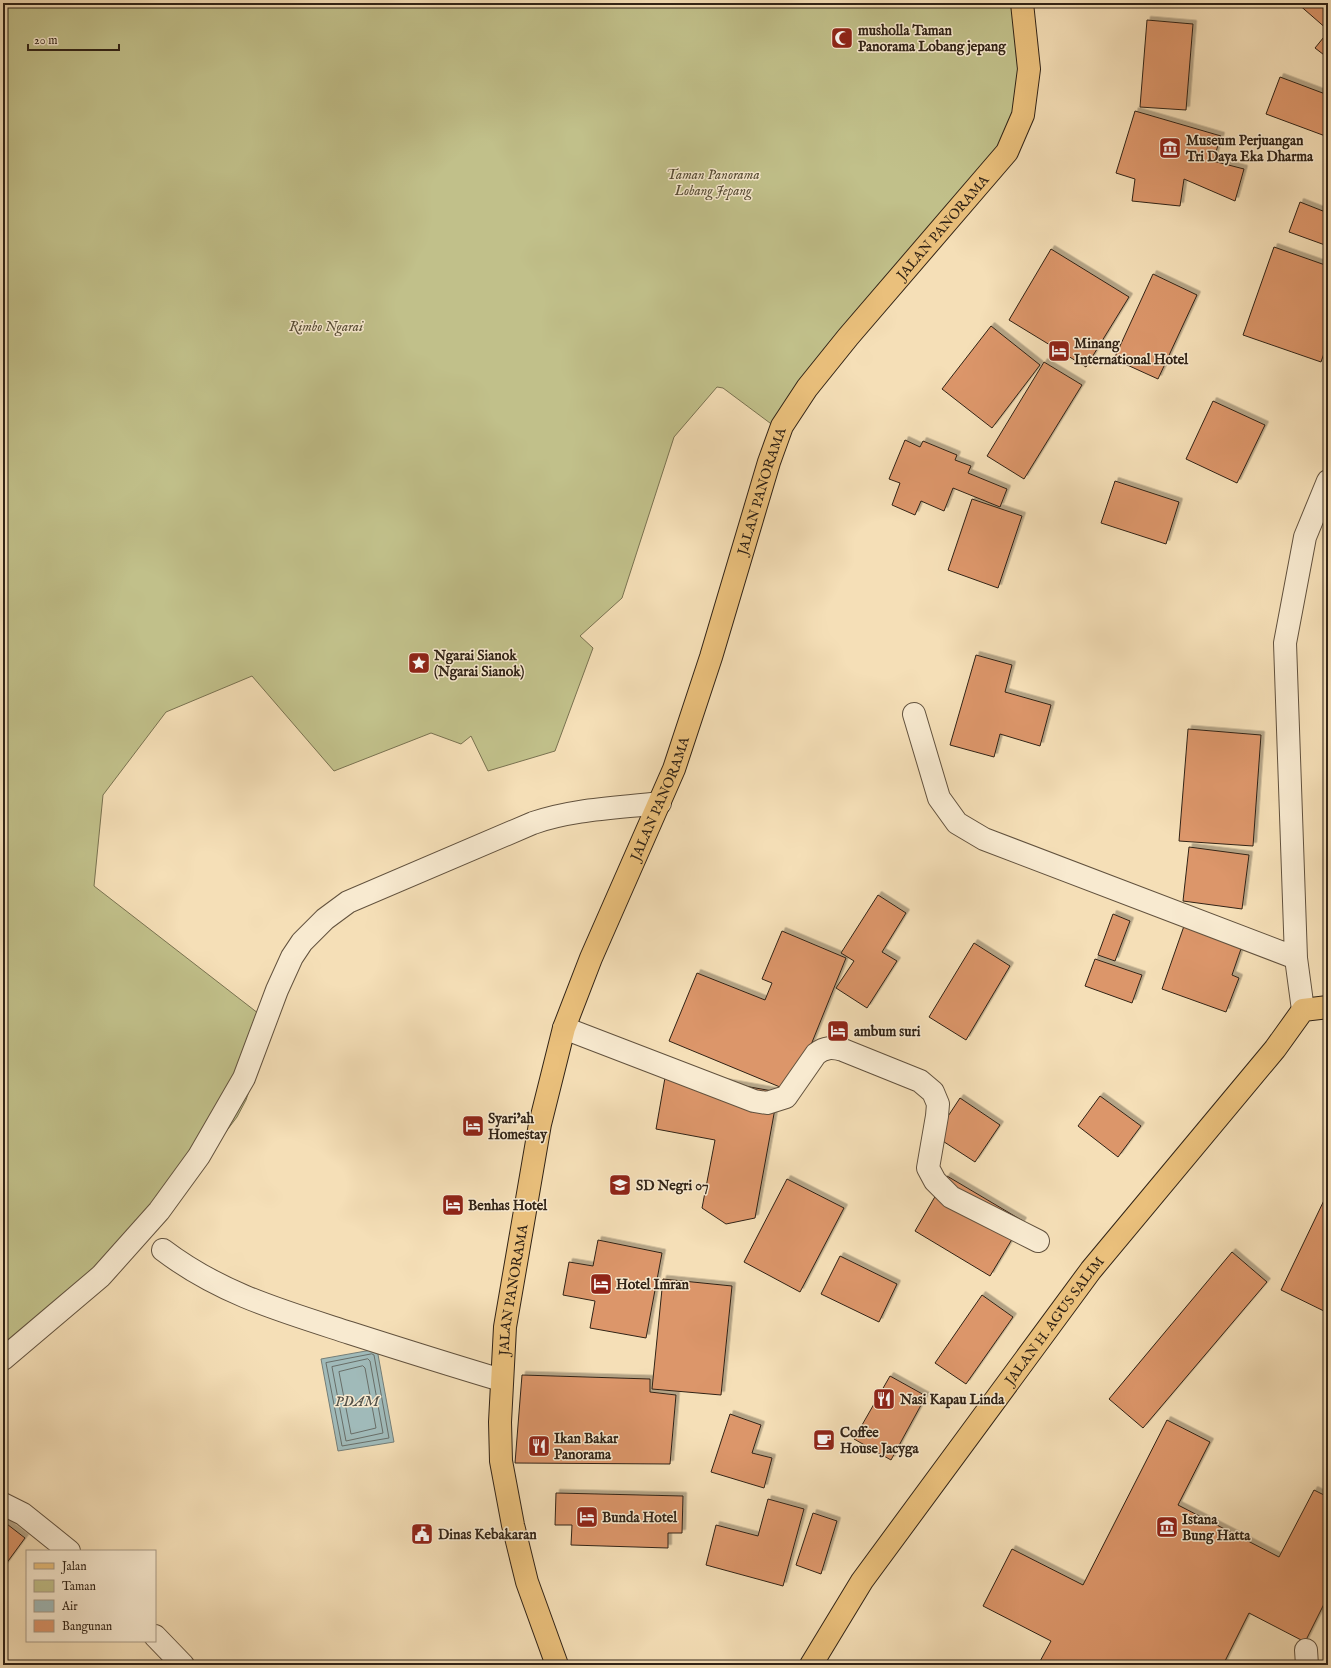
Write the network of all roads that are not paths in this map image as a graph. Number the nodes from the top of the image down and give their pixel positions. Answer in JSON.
{"nodes":[{"id":1,"x":1022,"y":3,"type":"edge"},
{"id":2,"x":1328,"y":481,"type":"edge"},
{"id":3,"x":914,"y":714,"type":"dead end"},
{"id":4,"x":660,"y":802,"type":"junction"},
{"id":5,"x":1296,"y":958,"type":"junction"},
{"id":6,"x":1328,"y":1007,"type":"edge"},
{"id":7,"x":1303,"y":1010,"type":"junction"},
{"id":8,"x":564,"y":1028,"type":"junction"},
{"id":9,"x":1038,"y":1241,"type":"dead end"},
{"id":10,"x":163,"y":1250,"type":"dead end"},
{"id":11,"x":3,"y":1359,"type":"edge"},
{"id":12,"x":501,"y":1380,"type":"junction"},
{"id":13,"x":3,"y":1504,"type":"edge"},
{"id":14,"x":68,"y":1550,"type":"edge"},
{"id":15,"x":156,"y":1637,"type":"edge"},
{"id":16,"x":183,"y":1665,"type":"edge"},
{"id":17,"x":558,"y":1665,"type":"edge"},
{"id":18,"x":811,"y":1665,"type":"edge"}],
"edges":[{"from":1,"to":4,"type":"main road","name":"JALAN PANORAMA"},
{"from":2,"to":5,"type":"street"},
{"from":3,"to":5,"type":"street"},
{"from":4,"to":8,"type":"main road","name":"JALAN PANORAMA"},
{"from":4,"to":11,"type":"street"},
{"from":5,"to":7,"type":"street"},
{"from":6,"to":7,"type":"main road"},
{"from":7,"to":18,"type":"main road","name":"JALAN H. AGUS SALIM"},
{"from":8,"to":9,"type":"street"},
{"from":8,"to":12,"type":"main road","name":"JALAN PANORAMA"},
{"from":10,"to":12,"type":"street"},
{"from":12,"to":17,"type":"main road","name":"JALAN PANORAMA"},
{"from":13,"to":14,"type":"street"},
{"from":15,"to":16,"type":"street"}]}
